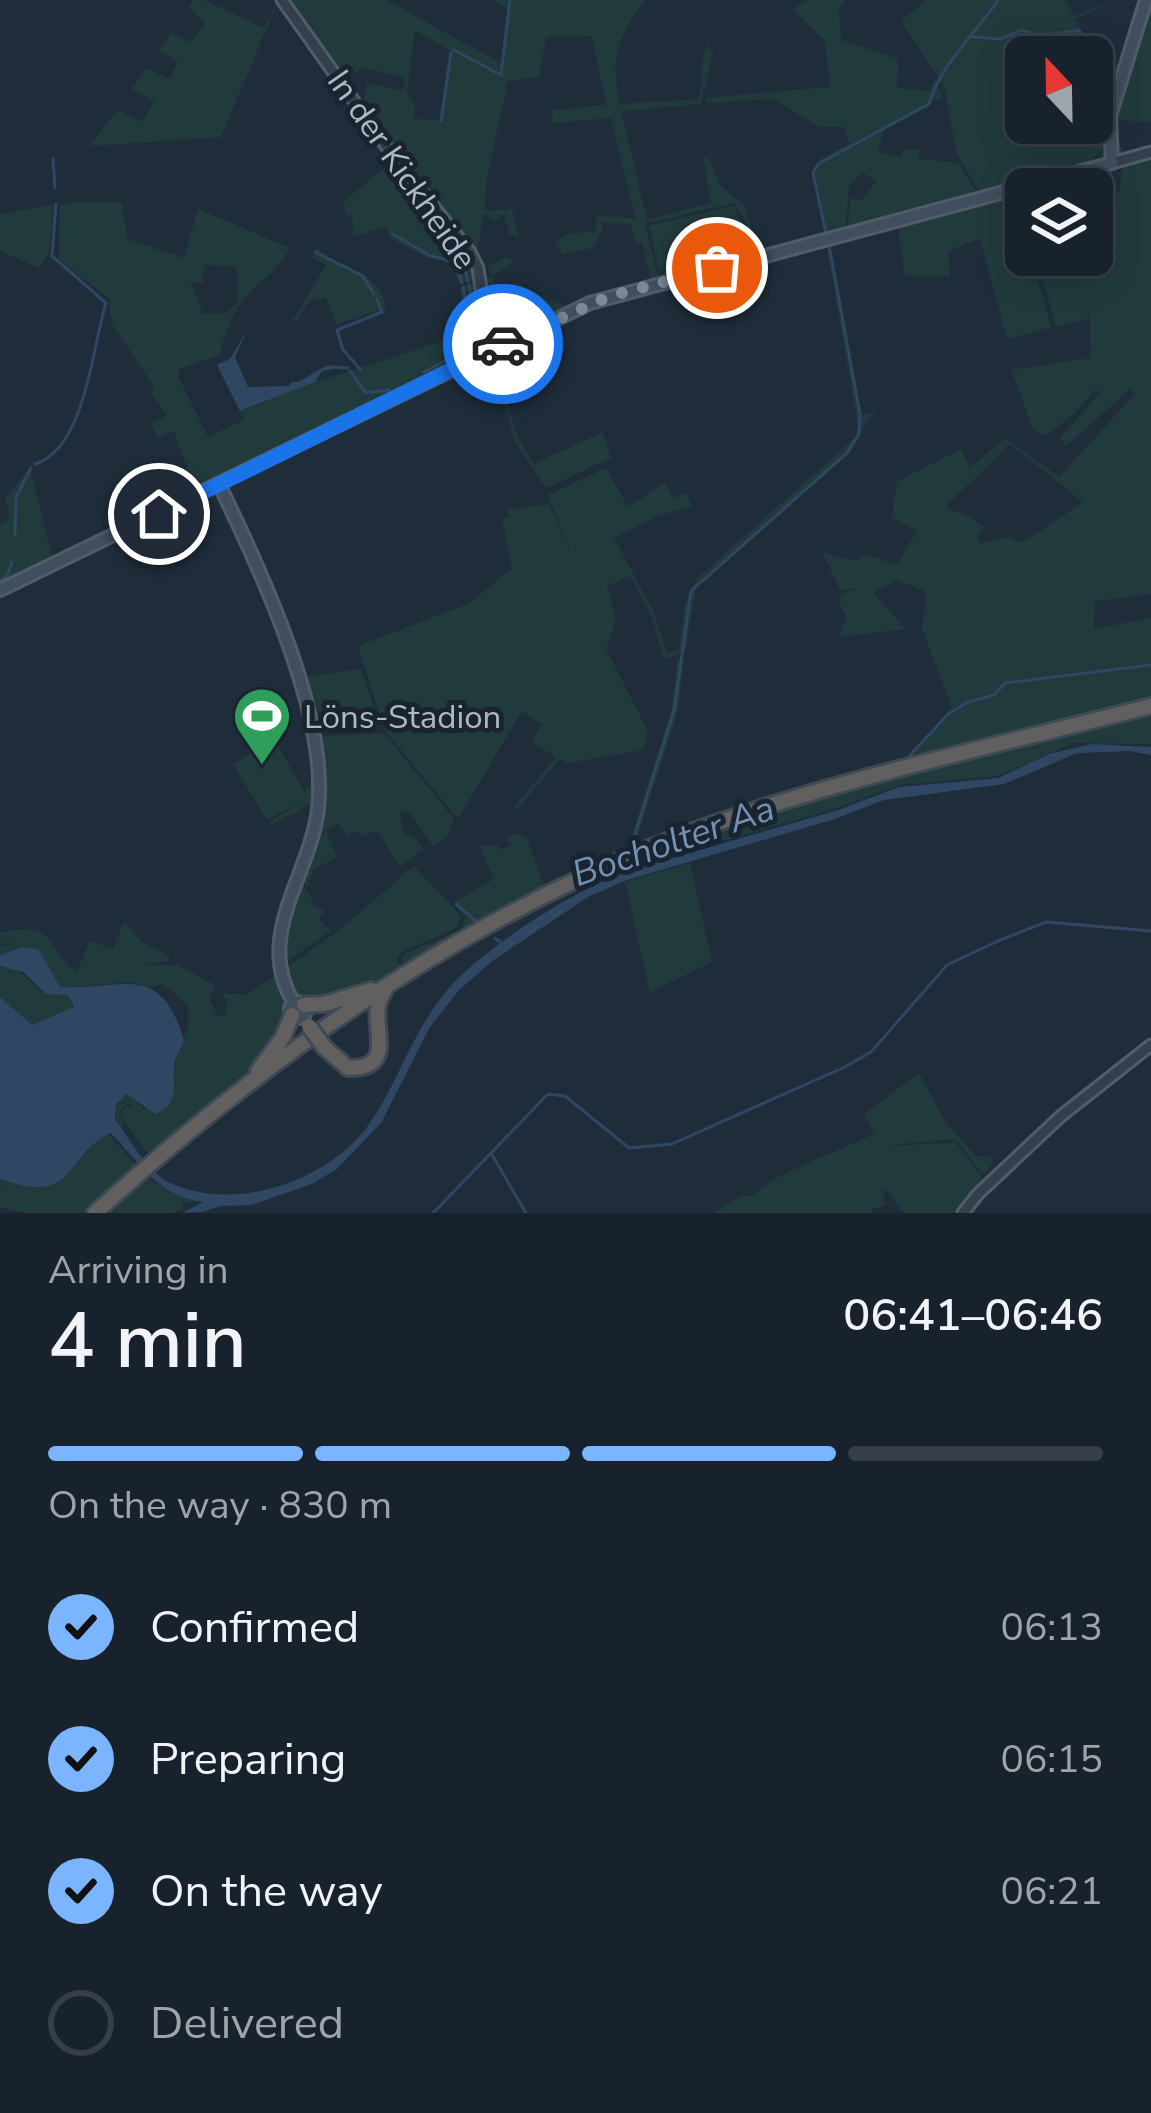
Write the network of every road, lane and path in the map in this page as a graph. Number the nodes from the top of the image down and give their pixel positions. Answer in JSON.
{"nodes":[{"id":1,"x":282,"y":0,"type":"edge"},
{"id":2,"x":1146,"y":0,"type":"edge"},
{"id":3,"x":1151,"y":152,"type":"edge"},
{"id":4,"x":1112,"y":163,"type":"junction"},
{"id":5,"x":490,"y":351,"type":"junction"},
{"id":6,"x":219,"y":484,"type":"junction"},
{"id":7,"x":0,"y":590,"type":"edge"},
{"id":8,"x":1151,"y":708,"type":"edge"},
{"id":9,"x":407,"y":974,"type":"junction"},
{"id":10,"x":309,"y":1023,"type":"junction"},
{"id":11,"x":1151,"y":1046,"type":"edge"},
{"id":12,"x":218,"y":1109,"type":"junction"},
{"id":13,"x":168,"y":1150,"type":"junction"},
{"id":14,"x":98,"y":1213,"type":"edge"},
{"id":15,"x":963,"y":1213,"type":"edge"}],
"edges":[{"from":1,"to":5,"type":"street","name":"In der Kickheide"},
{"from":2,"to":4,"type":"main road"},
{"from":3,"to":4,"type":"street"},
{"from":4,"to":5,"type":"main road"},
{"from":5,"to":6,"type":"main road"},
{"from":6,"to":7,"type":"main road"},
{"from":6,"to":10,"type":"main road"},
{"from":8,"to":9,"type":"highway"},
{"from":9,"to":10,"type":"highway"},
{"from":9,"to":10,"type":"highway"},
{"from":9,"to":10,"type":"highway"},
{"from":9,"to":12,"type":"highway"},
{"from":10,"to":12,"type":"highway"},
{"from":10,"to":13,"type":"highway"},
{"from":11,"to":15,"type":"street"},
{"from":12,"to":13,"type":"highway"},
{"from":13,"to":14,"type":"highway"}]}
